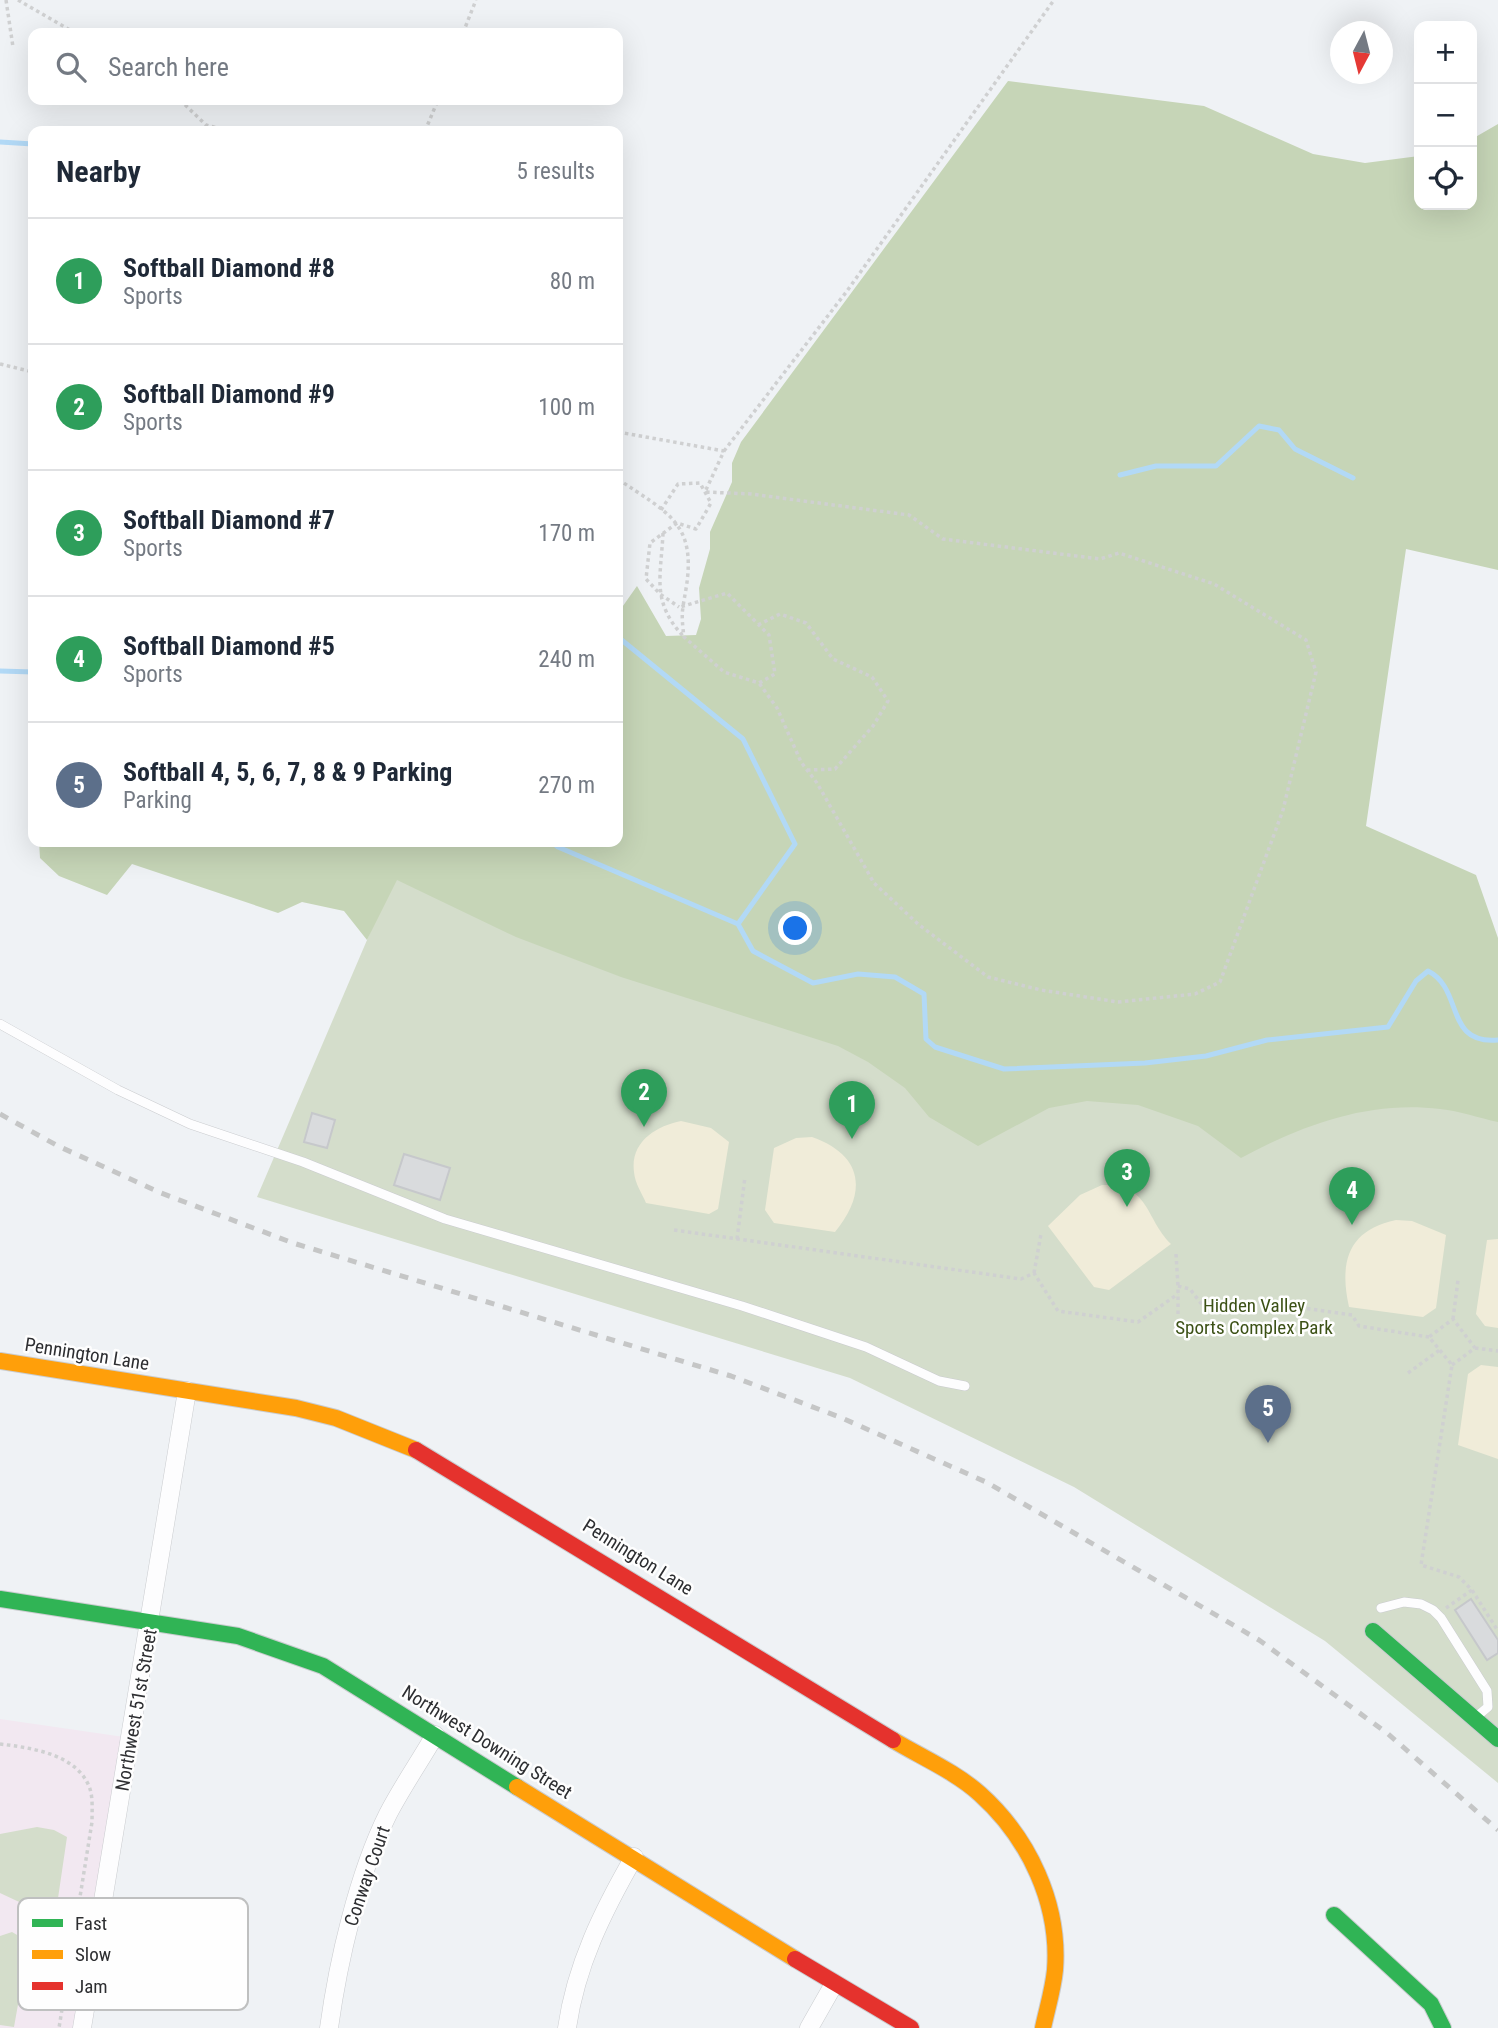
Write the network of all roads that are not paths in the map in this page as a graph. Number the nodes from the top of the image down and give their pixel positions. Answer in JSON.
{"nodes":[{"id":1,"x":0,"y":1024,"type":"edge"},
{"id":2,"x":0,"y":1361,"type":"edge"},
{"id":3,"x":965,"y":1386,"type":"dead end"},
{"id":4,"x":187,"y":1391,"type":"junction"},
{"id":5,"x":0,"y":1600,"type":"edge"},
{"id":6,"x":1381,"y":1608,"type":"dead end"},
{"id":7,"x":150,"y":1623,"type":"junction"},
{"id":8,"x":1373,"y":1631,"type":"dead end"},
{"id":9,"x":1474,"y":1718,"type":"junction"},
{"id":10,"x":436,"y":1735,"type":"junction"},
{"id":11,"x":1498,"y":1739,"type":"edge"},
{"id":12,"x":634,"y":1857,"type":"junction"},
{"id":13,"x":104,"y":1898,"type":"edge"},
{"id":14,"x":1334,"y":1915,"type":"dead end"},
{"id":15,"x":834,"y":1984,"type":"junction"},
{"id":16,"x":85,"y":2010,"type":"edge"},
{"id":17,"x":82,"y":2028,"type":"edge"},
{"id":18,"x":329,"y":2028,"type":"edge"},
{"id":19,"x":567,"y":2028,"type":"edge"},
{"id":20,"x":809,"y":2028,"type":"edge"},
{"id":21,"x":911,"y":2028,"type":"edge"},
{"id":22,"x":1043,"y":2028,"type":"edge"},
{"id":23,"x":1443,"y":2028,"type":"edge"}],
"edges":[{"from":1,"to":3,"type":"lane"},
{"from":2,"to":4,"type":"street","name":"Pennington Lane"},
{"from":4,"to":7,"type":"street","name":"Northwest 51st Street"},
{"from":4,"to":22,"type":"street","name":"Pennington Lane"},
{"from":5,"to":7,"type":"street","name":"Northwest Downing Street"},
{"from":6,"to":9,"type":"lane"},
{"from":7,"to":10,"type":"street","name":"Northwest Downing Street"},
{"from":7,"to":13,"type":"street","name":"Northwest 51st Street"},
{"from":8,"to":9,"type":"street"},
{"from":9,"to":11,"type":"street"},
{"from":10,"to":12,"type":"street","name":"Northwest Downing Street"},
{"from":10,"to":18,"type":"street","name":"Conway Court"},
{"from":12,"to":15,"type":"street","name":"Northwest Downing Street"},
{"from":12,"to":19,"type":"street"},
{"from":14,"to":23,"type":"street"},
{"from":15,"to":20,"type":"street"},
{"from":15,"to":21,"type":"street","name":"Northwest Downing Street"},
{"from":16,"to":17,"type":"street","name":"Northwest 51st Street"}]}
